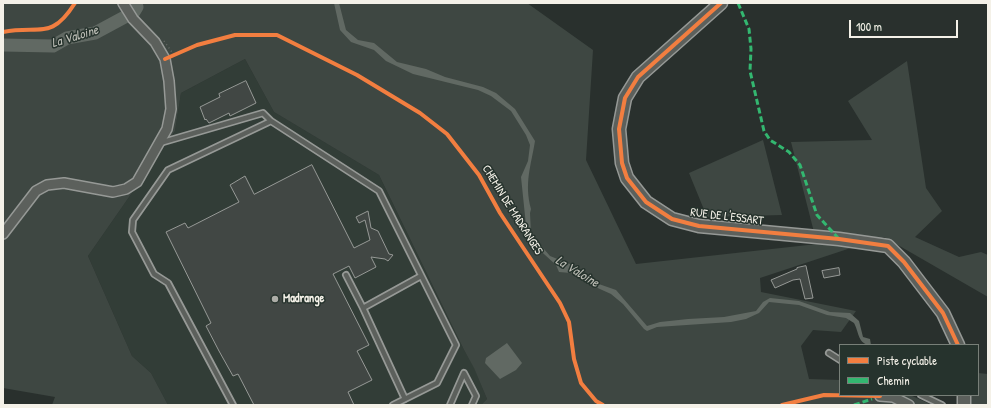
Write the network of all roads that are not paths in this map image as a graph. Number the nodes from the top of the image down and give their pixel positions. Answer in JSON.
{"nodes":[{"id":1,"x":721,"y":3,"type":"edge"},
{"id":2,"x":125,"y":7,"type":"edge"},
{"id":3,"x":271,"y":121,"type":"junction"},
{"id":4,"x":158,"y":143,"type":"junction"},
{"id":5,"x":3,"y":234,"type":"edge"},
{"id":6,"x":346,"y":275,"type":"dead end"},
{"id":7,"x":421,"y":276,"type":"junction"},
{"id":8,"x":363,"y":308,"type":"junction"},
{"id":9,"x":958,"y":344,"type":"edge"},
{"id":10,"x":829,"y":353,"type":"dead end"},
{"id":11,"x":839,"y":359,"type":"edge"},
{"id":12,"x":880,"y":396,"type":"dead end"},
{"id":13,"x":923,"y":396,"type":"edge"},
{"id":14,"x":405,"y":399,"type":"junction"},
{"id":15,"x":233,"y":405,"type":"edge"},
{"id":16,"x":393,"y":405,"type":"edge"},
{"id":17,"x":450,"y":405,"type":"edge"},
{"id":18,"x":472,"y":405,"type":"edge"},
{"id":19,"x":909,"y":405,"type":"edge"},
{"id":20,"x":942,"y":405,"type":"edge"}],
"edges":[{"from":1,"to":9,"type":"street","name":"RUE DE L'ESSART"},
{"from":2,"to":4,"type":"street"},
{"from":3,"to":4,"type":"lane"},
{"from":3,"to":7,"type":"lane"},
{"from":3,"to":15,"type":"lane"},
{"from":4,"to":5,"type":"street"},
{"from":6,"to":8,"type":"lane"},
{"from":7,"to":8,"type":"lane"},
{"from":7,"to":14,"type":"lane"},
{"from":8,"to":14,"type":"lane"},
{"from":10,"to":11,"type":"lane"},
{"from":12,"to":19,"type":"street"},
{"from":13,"to":20,"type":"lane"},
{"from":14,"to":16,"type":"lane"},
{"from":17,"to":18,"type":"lane"}]}
